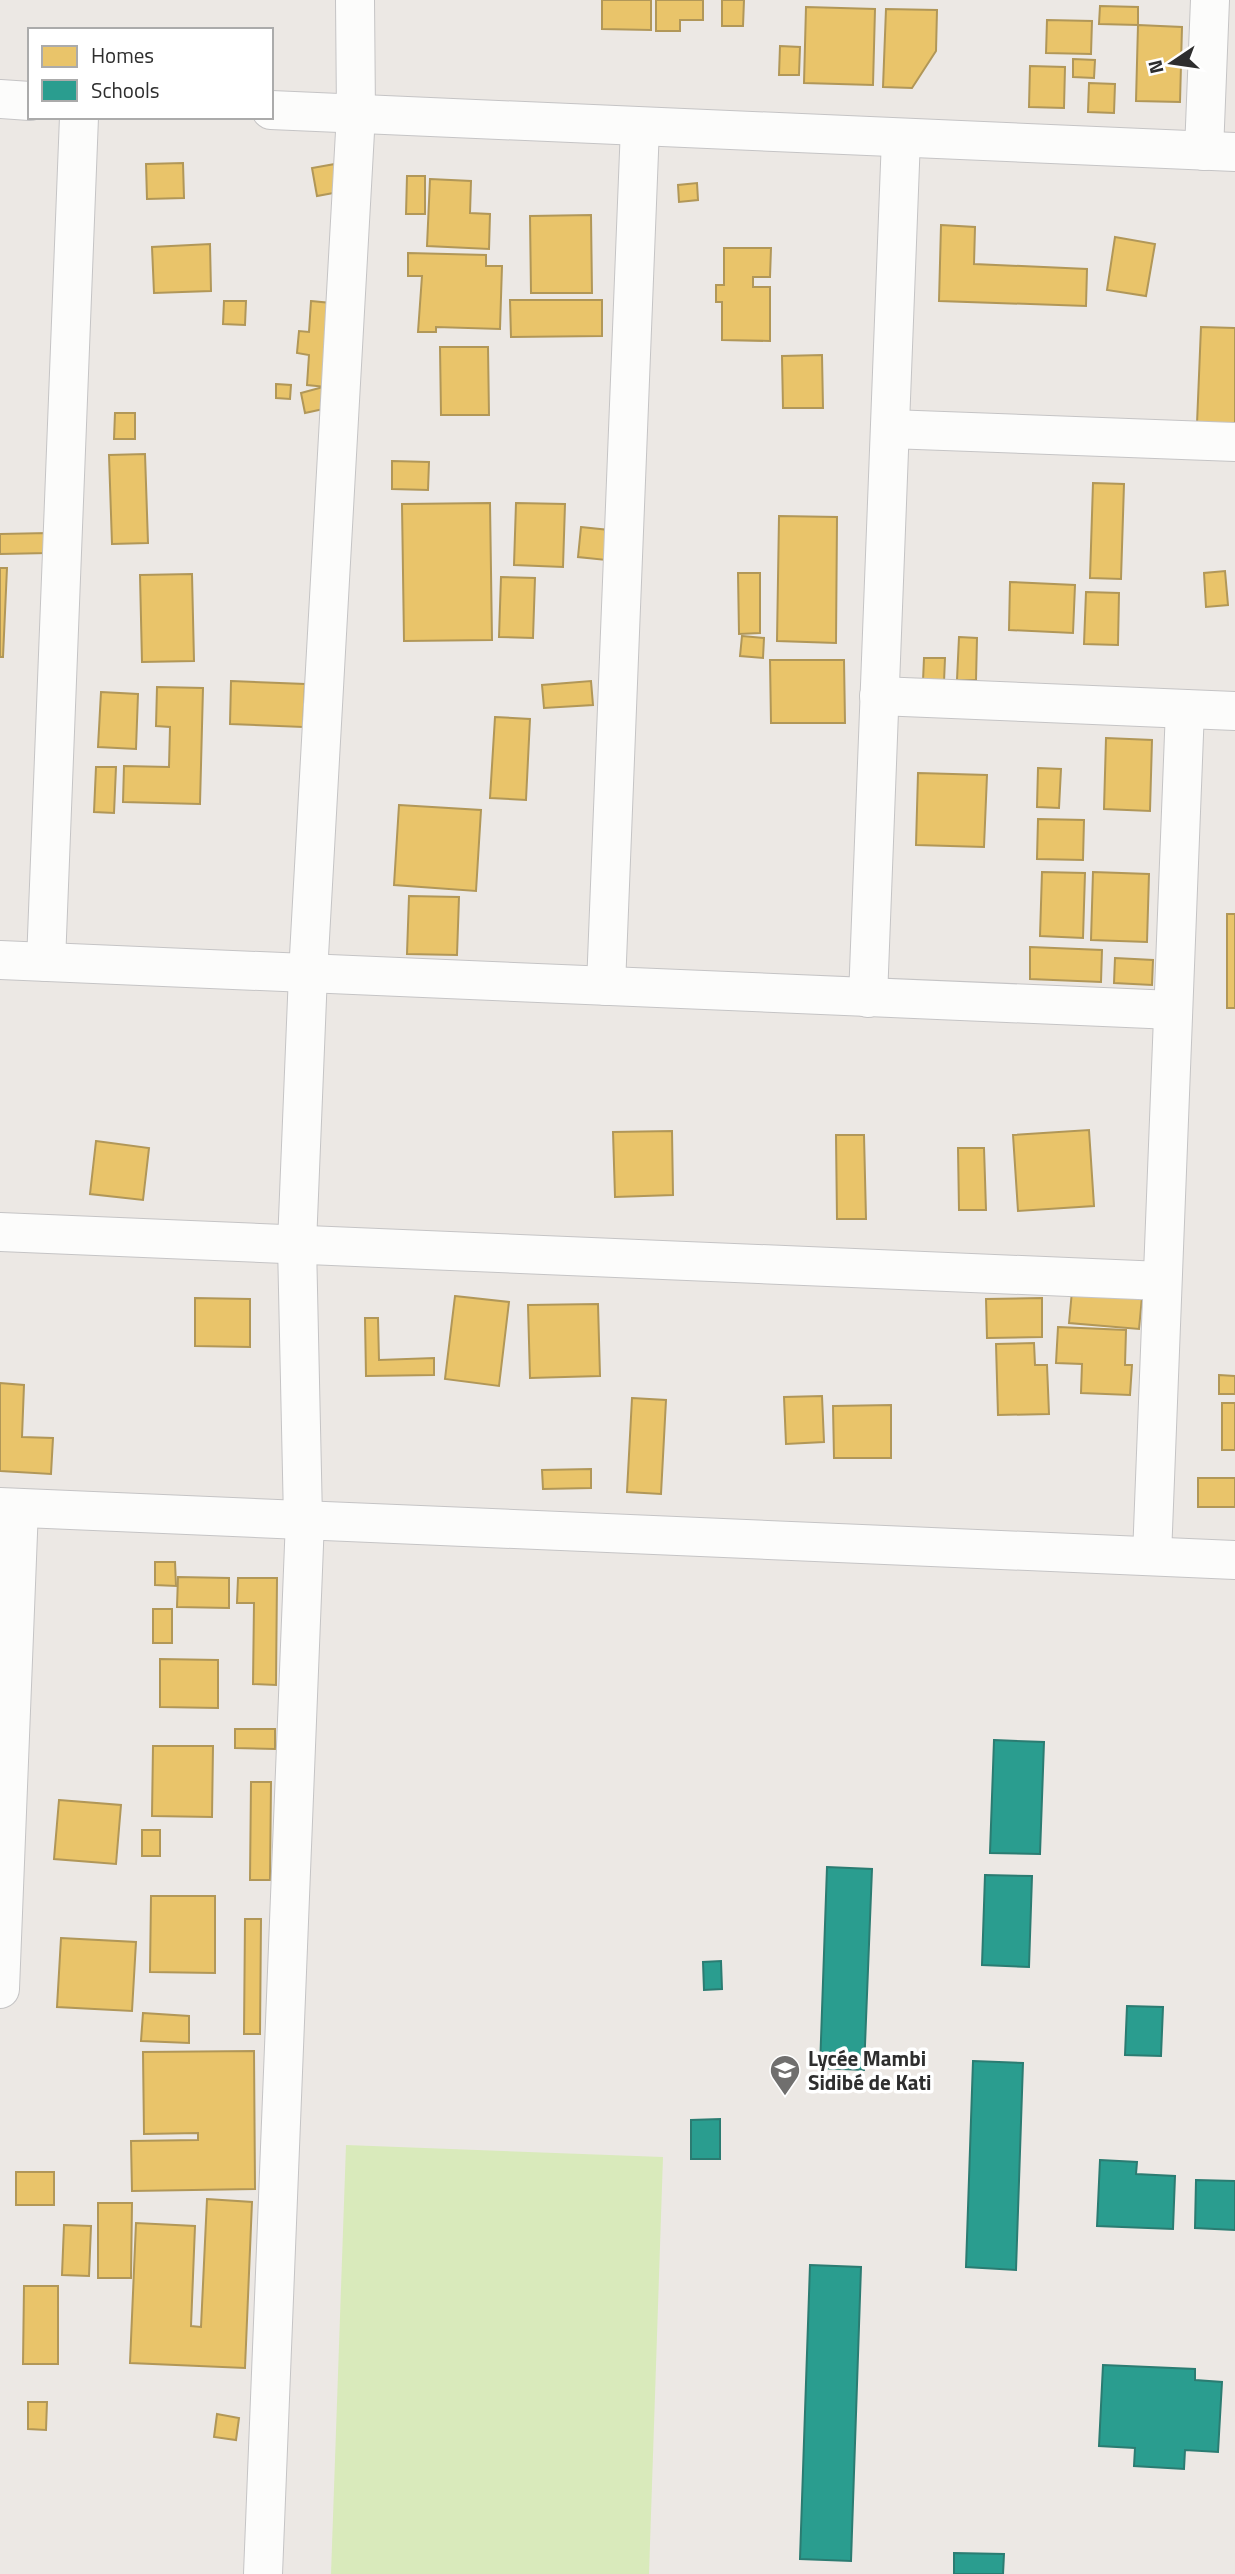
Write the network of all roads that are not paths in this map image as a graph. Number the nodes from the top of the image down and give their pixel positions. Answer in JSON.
{"nodes":[{"id":1,"x":355,"y":0,"type":"edge"},
{"id":2,"x":1210,"y":0,"type":"edge"},
{"id":3,"x":0,"y":99,"type":"edge"},
{"id":4,"x":28,"y":101,"type":"edge"},
{"id":5,"x":273,"y":110,"type":"edge"},
{"id":6,"x":356,"y":114,"type":"junction"},
{"id":7,"x":79,"y":119,"type":"edge"},
{"id":8,"x":640,"y":127,"type":"junction"},
{"id":9,"x":901,"y":138,"type":"junction"},
{"id":10,"x":1220,"y":151,"type":"edge"},
{"id":11,"x":890,"y":429,"type":"junction"},
{"id":12,"x":1235,"y":442,"type":"edge"},
{"id":13,"x":879,"y":696,"type":"junction"},
{"id":14,"x":1185,"y":709,"type":"junction"},
{"id":15,"x":1235,"y":711,"type":"edge"},
{"id":16,"x":0,"y":960,"type":"edge"},
{"id":17,"x":46,"y":962,"type":"junction"},
{"id":18,"x":308,"y":974,"type":"junction"},
{"id":19,"x":606,"y":986,"type":"junction"},
{"id":20,"x":868,"y":998,"type":"junction"},
{"id":21,"x":1173,"y":1010,"type":"junction"},
{"id":22,"x":0,"y":1231,"type":"edge"},
{"id":23,"x":297,"y":1244,"type":"junction"},
{"id":24,"x":1163,"y":1281,"type":"junction"},
{"id":25,"x":9,"y":1507,"type":"edge"},
{"id":26,"x":303,"y":1519,"type":"junction"},
{"id":27,"x":1152,"y":1556,"type":"junction"},
{"id":28,"x":1235,"y":1560,"type":"edge"},
{"id":29,"x":0,"y":1989,"type":"edge"},
{"id":30,"x":263,"y":2574,"type":"edge"}],
"edges":[{"from":1,"to":6,"type":"street"},
{"from":2,"to":10,"type":"street"},
{"from":3,"to":4,"type":"street"},
{"from":5,"to":6,"type":"street"},
{"from":6,"to":8,"type":"street"},
{"from":6,"to":18,"type":"street"},
{"from":7,"to":17,"type":"street"},
{"from":8,"to":9,"type":"street"},
{"from":8,"to":19,"type":"street"},
{"from":9,"to":10,"type":"street"},
{"from":9,"to":11,"type":"street"},
{"from":11,"to":12,"type":"street"},
{"from":11,"to":13,"type":"street"},
{"from":13,"to":14,"type":"street"},
{"from":13,"to":20,"type":"street"},
{"from":14,"to":15,"type":"street"},
{"from":14,"to":21,"type":"street"},
{"from":16,"to":17,"type":"street"},
{"from":17,"to":18,"type":"street"},
{"from":18,"to":19,"type":"street"},
{"from":18,"to":23,"type":"street"},
{"from":19,"to":20,"type":"street"},
{"from":20,"to":21,"type":"street"},
{"from":21,"to":24,"type":"street"},
{"from":22,"to":23,"type":"street"},
{"from":23,"to":24,"type":"street"},
{"from":23,"to":26,"type":"street"},
{"from":24,"to":27,"type":"street"},
{"from":25,"to":26,"type":"street"},
{"from":25,"to":29,"type":"street"},
{"from":26,"to":27,"type":"street"},
{"from":26,"to":30,"type":"street"},
{"from":27,"to":28,"type":"street"}]}
